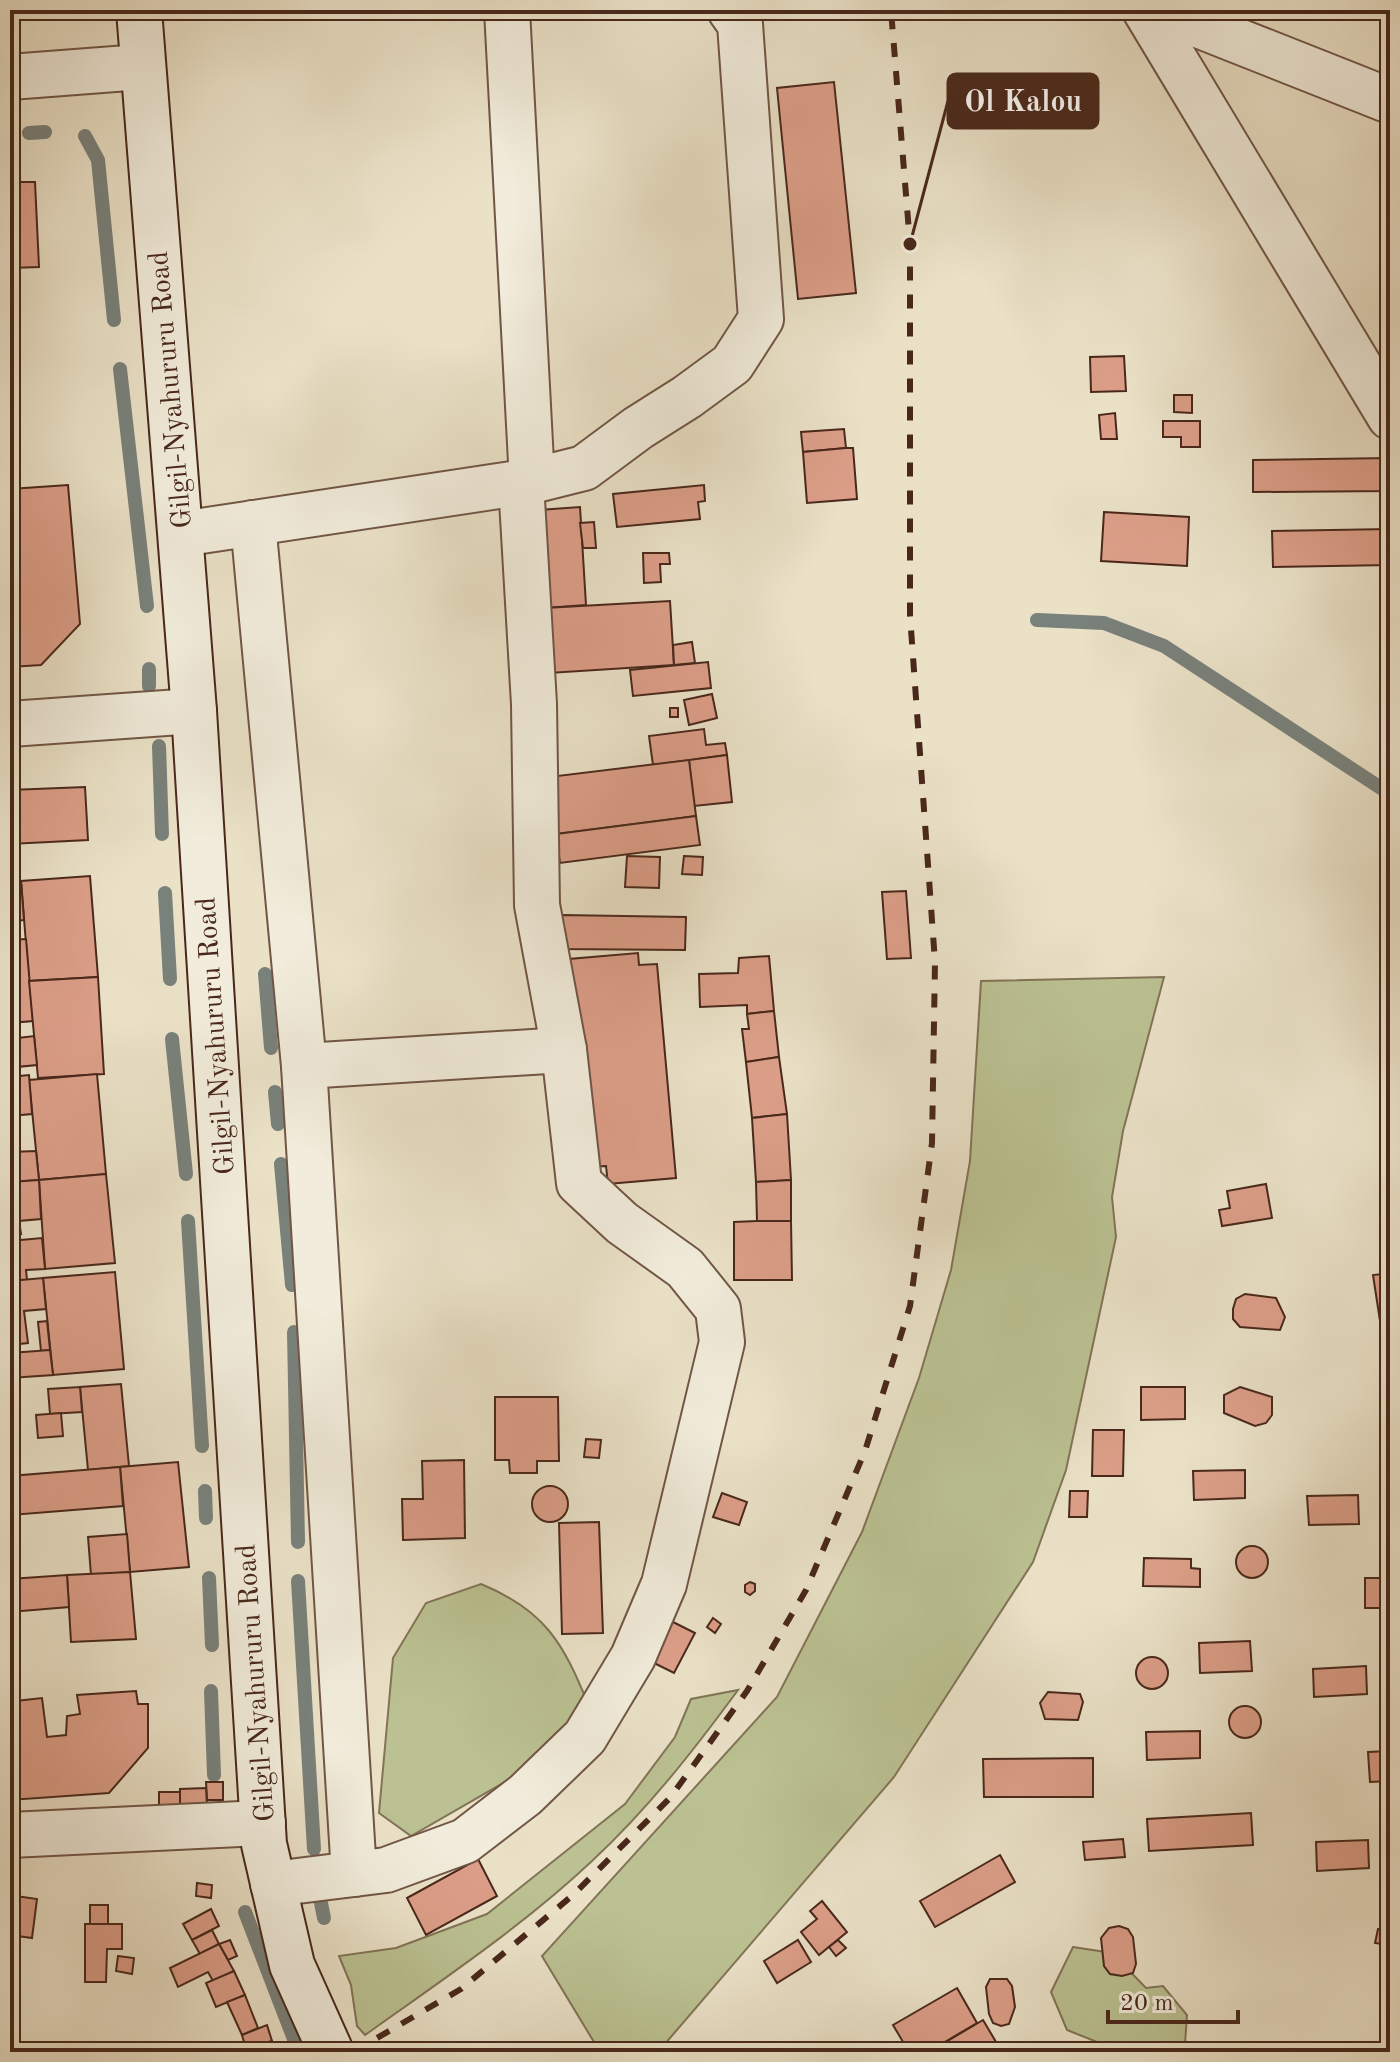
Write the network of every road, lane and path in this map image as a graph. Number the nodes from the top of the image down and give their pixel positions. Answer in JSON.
{"nodes":[{"id":1,"x":139,"y":10,"type":"edge"},
{"id":2,"x":507,"y":10,"type":"edge"},
{"id":3,"x":730,"y":10,"type":"edge"},
{"id":4,"x":1145,"y":10,"type":"edge"},
{"id":5,"x":1160,"y":10,"type":"edge"},
{"id":6,"x":141,"y":67,"type":"junction"},
{"id":7,"x":10,"y":77,"type":"edge"},
{"id":8,"x":1390,"y":101,"type":"edge"},
{"id":9,"x":1390,"y":417,"type":"edge"},
{"id":10,"x":526,"y":482,"type":"junction"},
{"id":11,"x":253,"y":523,"type":"junction"},
{"id":12,"x":181,"y":534,"type":"junction"},
{"id":13,"x":194,"y":711,"type":"junction"},
{"id":14,"x":10,"y":724,"type":"edge"},
{"id":15,"x":564,"y":1050,"type":"junction"},
{"id":16,"x":304,"y":1066,"type":"junction"},
{"id":17,"x":263,"y":1823,"type":"junction"},
{"id":18,"x":10,"y":1835,"type":"edge"},
{"id":19,"x":354,"y":1874,"type":"junction"},
{"id":20,"x":273,"y":1884,"type":"junction"},
{"id":21,"x":331,"y":2052,"type":"edge"}],
"edges":[{"from":1,"to":6,"type":"street","name":"Gilgil-Nyahururu Road"},
{"from":2,"to":10,"type":"street"},
{"from":3,"to":10,"type":"street"},
{"from":4,"to":9,"type":"street"},
{"from":5,"to":8,"type":"street"},
{"from":6,"to":7,"type":"street"},
{"from":6,"to":12,"type":"street","name":"Gilgil-Nyahururu Road"},
{"from":10,"to":11,"type":"street"},
{"from":10,"to":15,"type":"street"},
{"from":11,"to":12,"type":"street"},
{"from":11,"to":16,"type":"street"},
{"from":12,"to":13,"type":"street","name":"Gilgil-Nyahururu Road"},
{"from":13,"to":14,"type":"street"},
{"from":13,"to":17,"type":"street","name":"Gilgil-Nyahururu Road"},
{"from":15,"to":16,"type":"street"},
{"from":15,"to":19,"type":"street"},
{"from":16,"to":19,"type":"street"},
{"from":17,"to":18,"type":"street"},
{"from":17,"to":20,"type":"street","name":"Gilgil-Nyahururu Road"},
{"from":19,"to":20,"type":"street"},
{"from":20,"to":21,"type":"street","name":"Gilgil-Nyahururu Road"}]}
